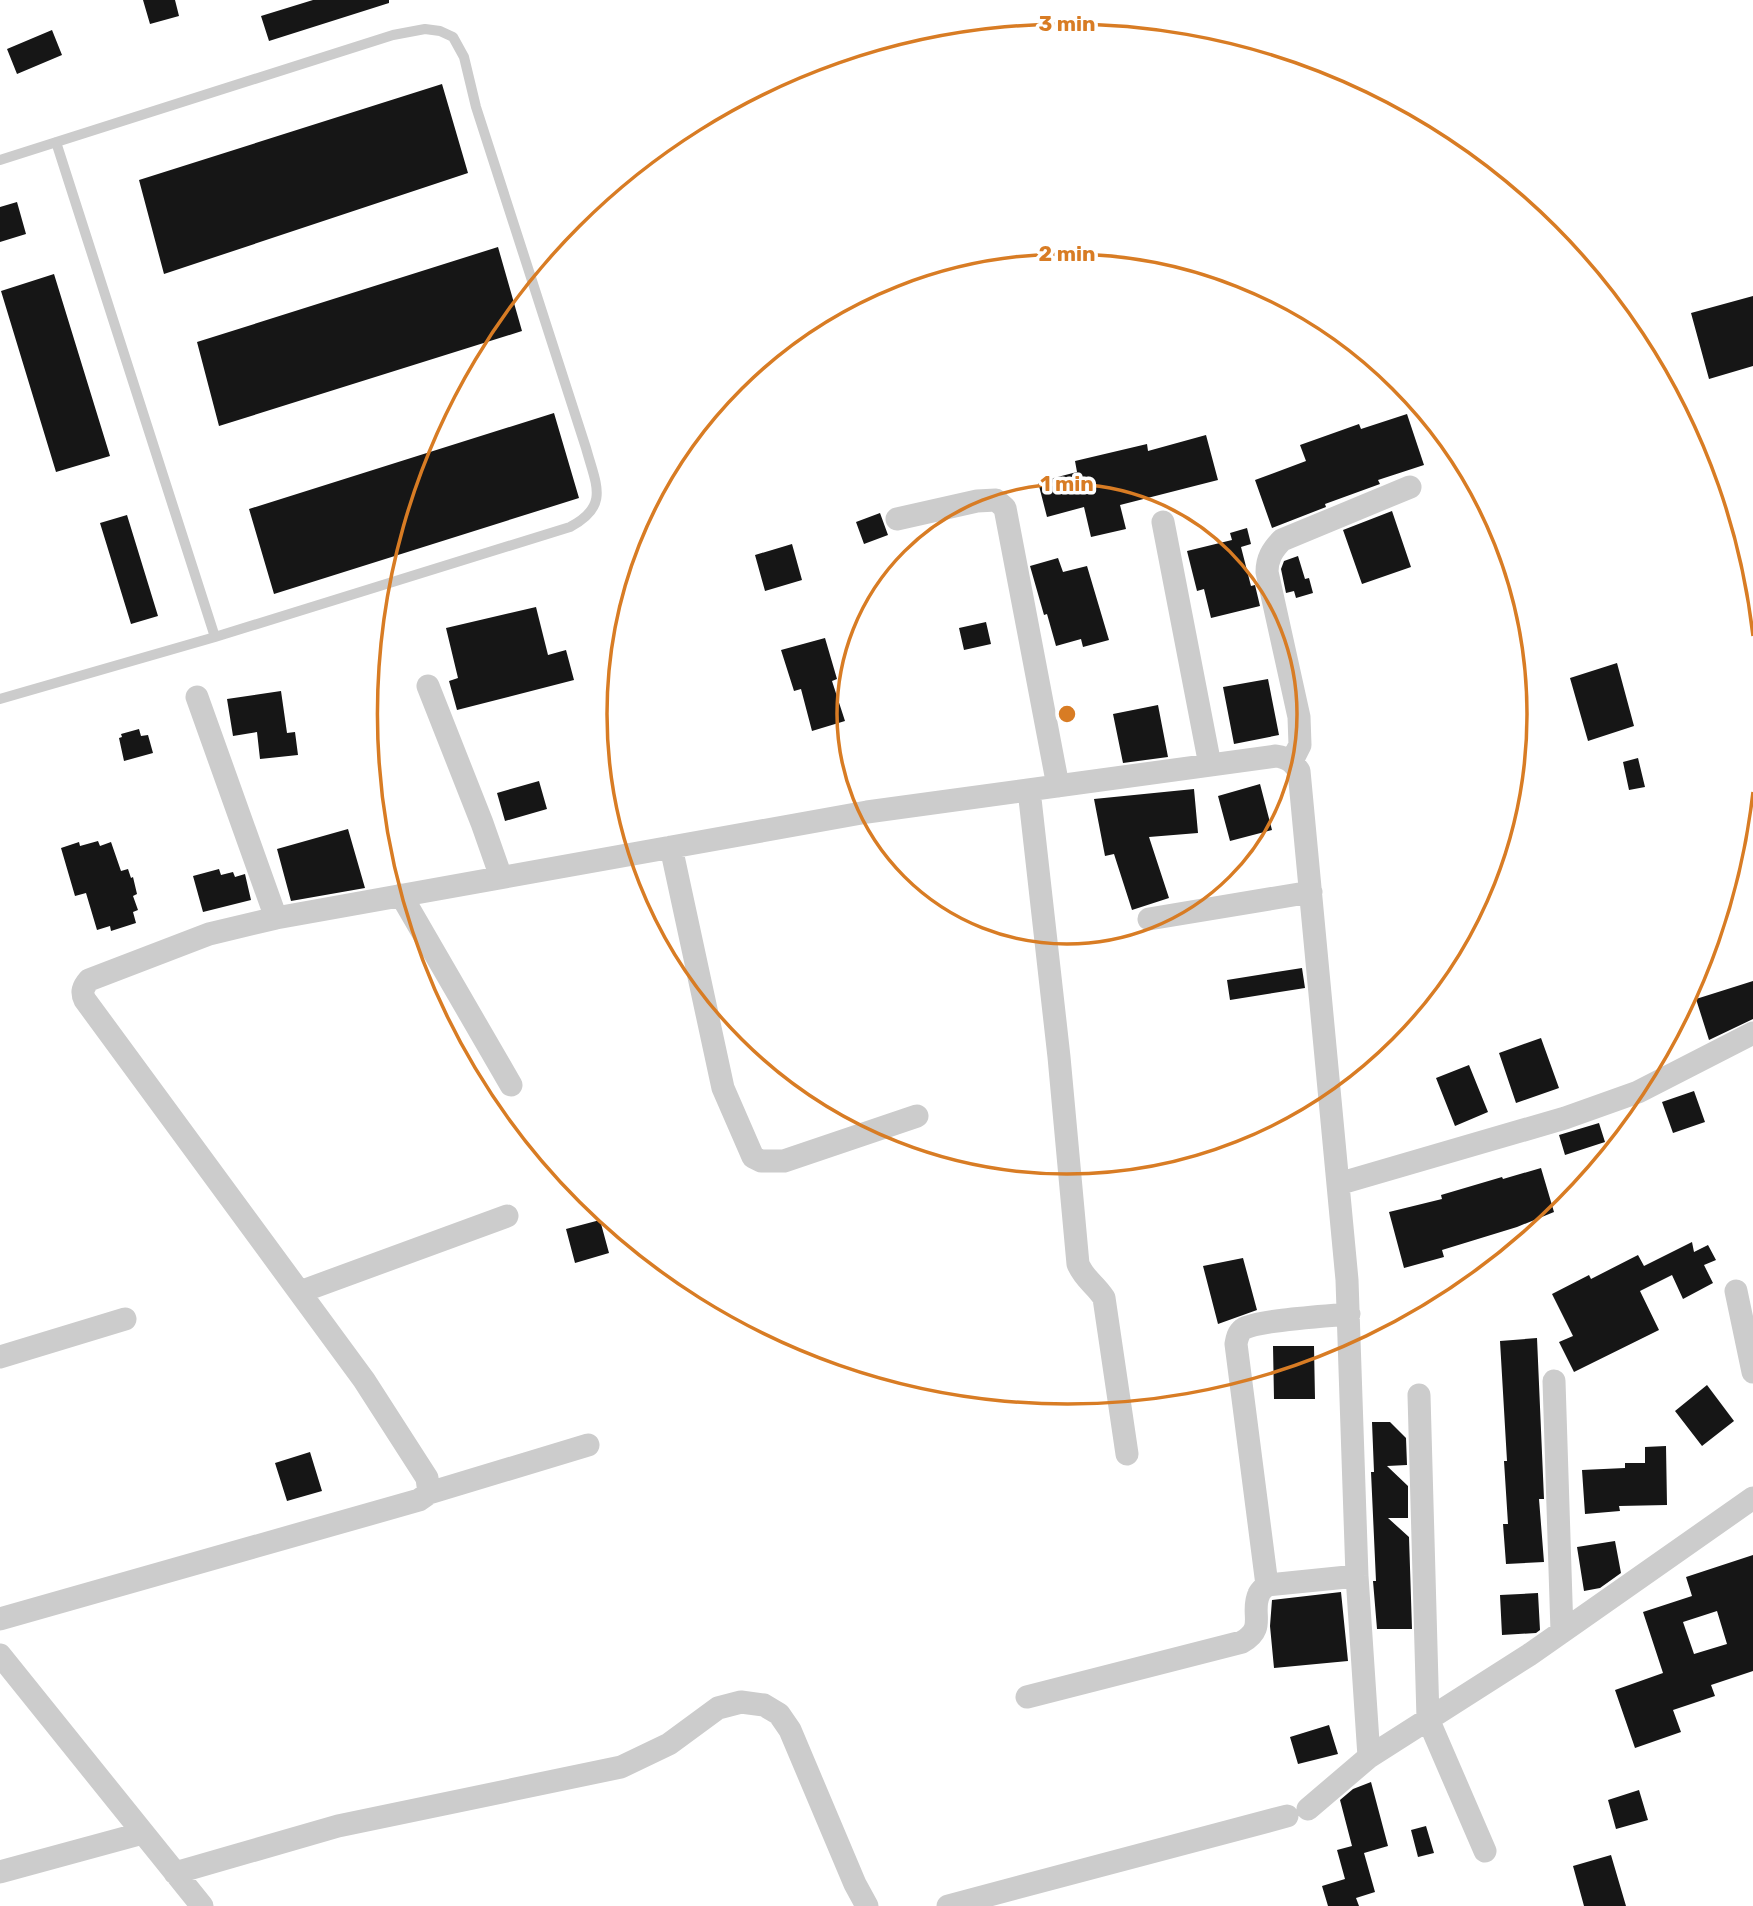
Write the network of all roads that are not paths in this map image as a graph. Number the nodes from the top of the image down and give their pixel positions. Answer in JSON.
{"nodes":[{"id":1,"x":56,"y":142,"type":"junction"},
{"id":2,"x":0,"y":160,"type":"edge"},
{"id":3,"x":1410,"y":487,"type":"dead end"},
{"id":4,"x":897,"y":519,"type":"dead end"},
{"id":5,"x":1163,"y":522,"type":"dead end"},
{"id":6,"x":215,"y":637,"type":"junction"},
{"id":7,"x":428,"y":686,"type":"dead end"},
{"id":8,"x":197,"y":697,"type":"dead end"},
{"id":9,"x":0,"y":699,"type":"edge"},
{"id":10,"x":1292,"y":761,"type":"junction"},
{"id":11,"x":1210,"y":765,"type":"junction"},
{"id":12,"x":1058,"y":786,"type":"junction"},
{"id":13,"x":1029,"y":790,"type":"junction"},
{"id":14,"x":671,"y":847,"type":"junction"},
{"id":15,"x":501,"y":877,"type":"junction"},
{"id":16,"x":1311,"y":892,"type":"junction"},
{"id":17,"x":401,"y":895,"type":"junction"},
{"id":18,"x":276,"y":918,"type":"junction"},
{"id":19,"x":1149,"y":919,"type":"dead end"},
{"id":20,"x":1753,"y":1033,"type":"edge"},
{"id":21,"x":511,"y":1086,"type":"dead end"},
{"id":22,"x":917,"y":1116,"type":"dead end"},
{"id":23,"x":1338,"y":1184,"type":"junction"},
{"id":24,"x":507,"y":1216,"type":"dead end"},
{"id":25,"x":1736,"y":1291,"type":"dead end"},
{"id":26,"x":300,"y":1292,"type":"junction"},
{"id":27,"x":1349,"y":1314,"type":"junction"},
{"id":28,"x":125,"y":1319,"type":"dead end"},
{"id":29,"x":0,"y":1357,"type":"edge"},
{"id":30,"x":1753,"y":1372,"type":"edge"},
{"id":31,"x":1553,"y":1381,"type":"dead end"},
{"id":32,"x":1419,"y":1395,"type":"dead end"},
{"id":33,"x":588,"y":1445,"type":"dead end"},
{"id":34,"x":1127,"y":1454,"type":"dead end"},
{"id":35,"x":429,"y":1493,"type":"junction"},
{"id":36,"x":1753,"y":1498,"type":"edge"},
{"id":37,"x":1357,"y":1576,"type":"junction"},
{"id":38,"x":1267,"y":1585,"type":"junction"},
{"id":39,"x":0,"y":1619,"type":"edge"},
{"id":40,"x":1562,"y":1632,"type":"junction"},
{"id":41,"x":0,"y":1655,"type":"edge"},
{"id":42,"x":1027,"y":1697,"type":"dead end"},
{"id":43,"x":1428,"y":1719,"type":"junction"},
{"id":44,"x":1369,"y":1757,"type":"junction"},
{"id":45,"x":143,"y":1833,"type":"junction"},
{"id":46,"x":1485,"y":1851,"type":"dead end"},
{"id":47,"x":0,"y":1872,"type":"edge"},
{"id":48,"x":176,"y":1873,"type":"junction"},
{"id":49,"x":202,"y":1906,"type":"edge"},
{"id":50,"x":867,"y":1906,"type":"edge"},
{"id":51,"x":948,"y":1906,"type":"edge"}],
"edges":[{"from":1,"to":2,"type":"lane"},
{"from":1,"to":6,"type":"lane"},
{"from":1,"to":6,"type":"lane"},
{"from":3,"to":10,"type":"street"},
{"from":4,"to":12,"type":"street"},
{"from":5,"to":11,"type":"street"},
{"from":6,"to":9,"type":"lane"},
{"from":7,"to":15,"type":"street"},
{"from":8,"to":18,"type":"street"},
{"from":10,"to":11,"type":"street"},
{"from":10,"to":16,"type":"street"},
{"from":11,"to":12,"type":"street"},
{"from":12,"to":13,"type":"street"},
{"from":13,"to":14,"type":"street"},
{"from":13,"to":34,"type":"street"},
{"from":14,"to":15,"type":"street"},
{"from":14,"to":22,"type":"street"},
{"from":15,"to":17,"type":"street"},
{"from":16,"to":19,"type":"street"},
{"from":16,"to":23,"type":"street"},
{"from":17,"to":18,"type":"street"},
{"from":17,"to":21,"type":"street"},
{"from":18,"to":26,"type":"street"},
{"from":20,"to":23,"type":"street"},
{"from":23,"to":27,"type":"street"},
{"from":24,"to":26,"type":"street"},
{"from":25,"to":30,"type":"street"},
{"from":26,"to":35,"type":"street"},
{"from":27,"to":37,"type":"street"},
{"from":27,"to":38,"type":"street"},
{"from":28,"to":29,"type":"street"},
{"from":31,"to":40,"type":"street"},
{"from":32,"to":43,"type":"street"},
{"from":33,"to":35,"type":"street"},
{"from":35,"to":39,"type":"street"},
{"from":36,"to":40,"type":"street"},
{"from":37,"to":38,"type":"street"},
{"from":37,"to":44,"type":"street"},
{"from":38,"to":42,"type":"street"},
{"from":40,"to":43,"type":"street"},
{"from":41,"to":45,"type":"street"},
{"from":43,"to":44,"type":"street"},
{"from":43,"to":46,"type":"street"},
{"from":44,"to":51,"type":"street"},
{"from":45,"to":47,"type":"street"},
{"from":45,"to":48,"type":"street"},
{"from":48,"to":49,"type":"street"},
{"from":48,"to":50,"type":"street"}]}
